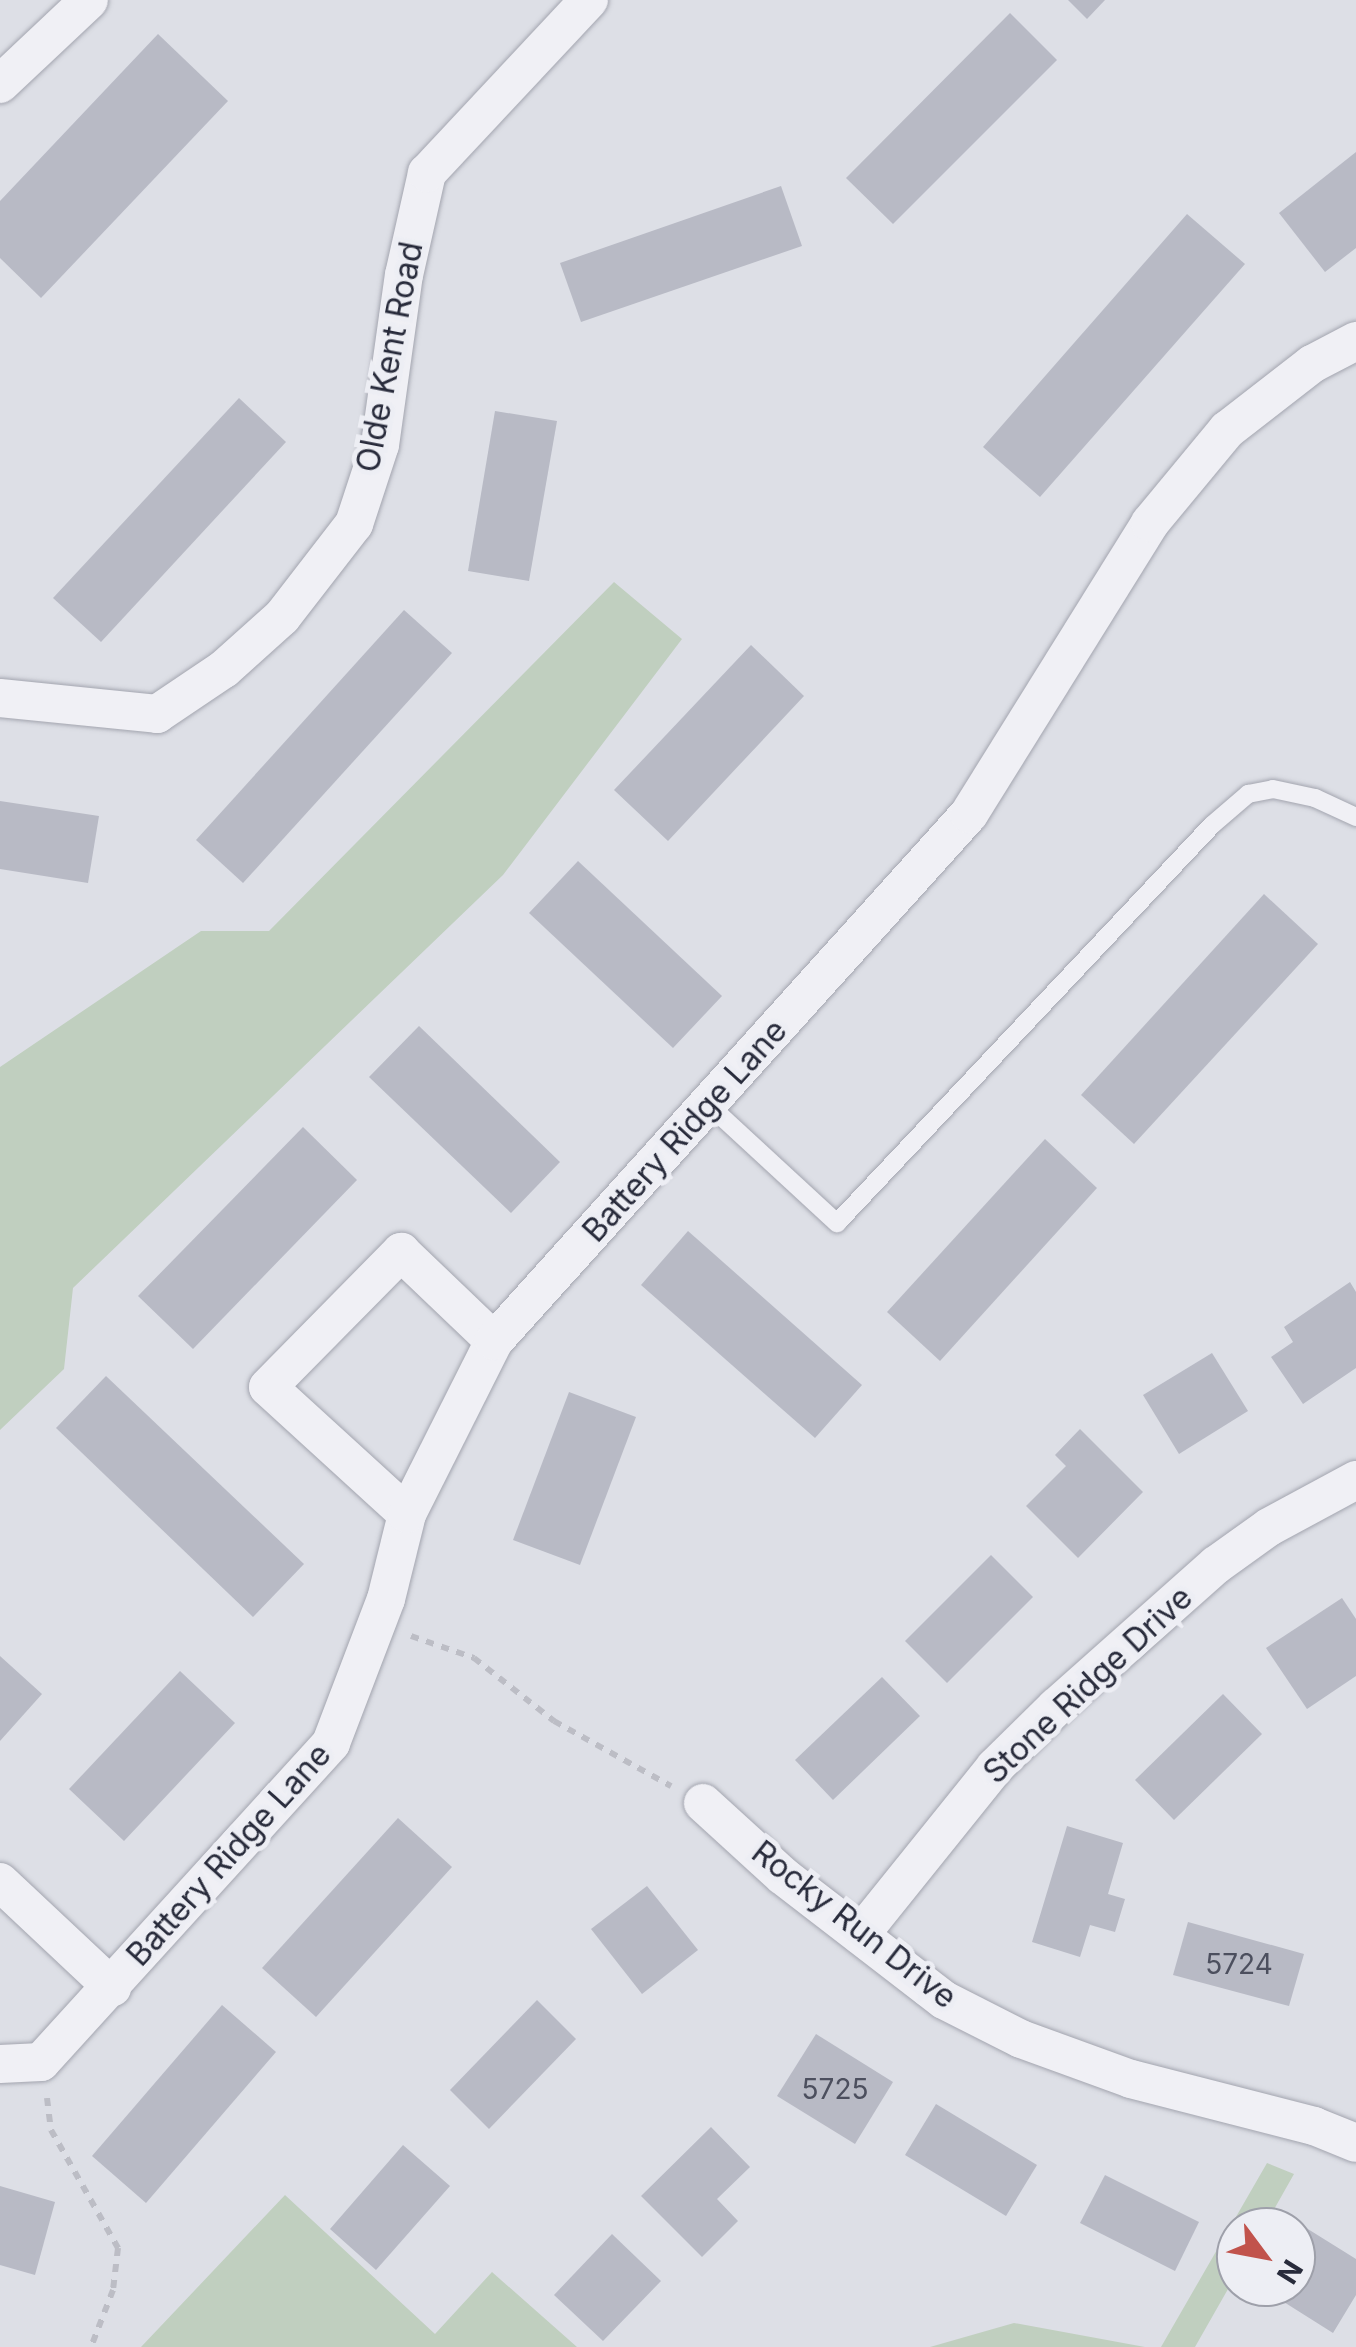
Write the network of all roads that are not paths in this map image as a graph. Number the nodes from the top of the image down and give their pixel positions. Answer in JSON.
{"nodes":[{"id":1,"x":89,"y":0,"type":"edge"},
{"id":2,"x":589,"y":0,"type":"edge"},
{"id":3,"x":0,"y":84,"type":"edge"},
{"id":4,"x":1356,"y":341,"type":"edge"},
{"id":5,"x":0,"y":698,"type":"edge"},
{"id":6,"x":1356,"y":817,"type":"edge"},
{"id":7,"x":710,"y":1106,"type":"junction"},
{"id":8,"x":494,"y":1341,"type":"junction"},
{"id":9,"x":1356,"y":1480,"type":"edge"},
{"id":10,"x":407,"y":1514,"type":"junction"},
{"id":11,"x":703,"y":1803,"type":"road end"},
{"id":12,"x":0,"y":1882,"type":"edge"},
{"id":13,"x":860,"y":1935,"type":"junction"},
{"id":14,"x":112,"y":1987,"type":"junction"},
{"id":15,"x":0,"y":2064,"type":"edge"},
{"id":16,"x":1356,"y":2143,"type":"edge"}],
"edges":[{"from":1,"to":3,"type":"street"},
{"from":2,"to":5,"type":"street","name":"Olde Kent Road"},
{"from":4,"to":7,"type":"street","name":"Battery Ridge Lane"},
{"from":6,"to":7,"type":"lane"},
{"from":7,"to":8,"type":"street","name":"Battery Ridge Lane"},
{"from":8,"to":10,"type":"street","name":"Battery Ridge Lane"},
{"from":8,"to":10,"type":"street"},
{"from":9,"to":13,"type":"street","name":"Stone Ridge Drive"},
{"from":10,"to":14,"type":"street","name":"Battery Ridge Lane"},
{"from":11,"to":13,"type":"street","name":"Rocky Run Drive"},
{"from":12,"to":14,"type":"street","name":"Battery Ridge Lane"},
{"from":13,"to":16,"type":"street","name":"Rocky Run Drive"},
{"from":14,"to":15,"type":"street","name":"Battery Ridge Lane"}]}
